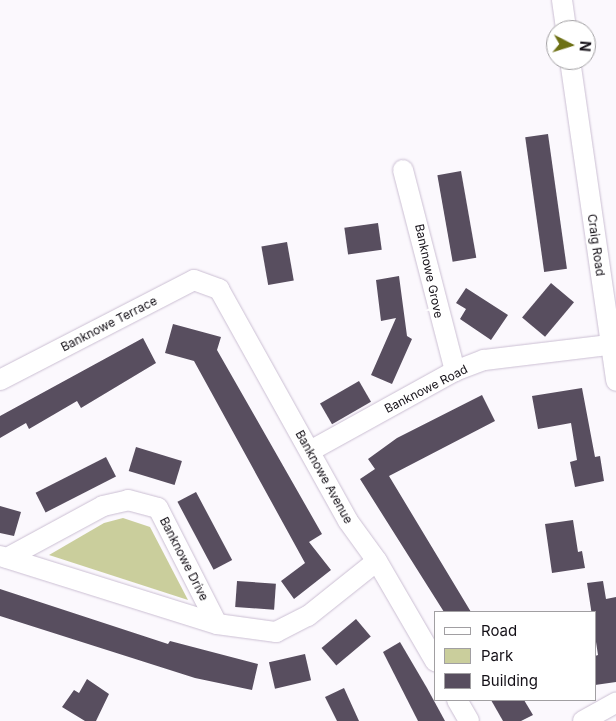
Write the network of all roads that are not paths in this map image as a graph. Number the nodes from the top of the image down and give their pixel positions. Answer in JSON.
{"nodes":[{"id":1,"x":562,"y":0,"type":"edge"},
{"id":2,"x":565,"y":20,"type":"edge"},
{"id":3,"x":571,"y":70,"type":"edge"},
{"id":4,"x":403,"y":170,"type":"dead end"},
{"id":5,"x":219,"y":289,"type":"joint"},
{"id":6,"x":613,"y":344,"type":"edge"},
{"id":7,"x":455,"y":371,"type":"junction"},
{"id":8,"x":0,"y":380,"type":"edge"},
{"id":9,"x":616,"y":381,"type":"edge"},
{"id":10,"x":310,"y":451,"type":"junction"},
{"id":11,"x":3,"y":557,"type":"edge"},
{"id":12,"x":377,"y":560,"type":"junction"},
{"id":13,"x":217,"y":624,"type":"junction"},
{"id":14,"x":434,"y":659,"type":"edge"},
{"id":15,"x":458,"y":701,"type":"edge"},
{"id":16,"x":616,"y":703,"type":"edge"},
{"id":17,"x":469,"y":721,"type":"edge"},
{"id":18,"x":583,"y":721,"type":"edge"}],
"edges":[{"from":1,"to":2,"type":"street"},
{"from":3,"to":6,"type":"street","name":"Craig Road"},
{"from":4,"to":7,"type":"street","name":"Banknowe Grove"},
{"from":5,"to":8,"type":"street","name":"Banknowe Terrace"},
{"from":5,"to":10,"type":"street","name":"Banknowe Avenue"},
{"from":6,"to":7,"type":"street","name":"Banknowe Road"},
{"from":6,"to":9,"type":"street","name":"Craig Road"},
{"from":7,"to":10,"type":"street","name":"Banknowe Road"},
{"from":10,"to":12,"type":"street","name":"Banknowe Avenue"},
{"from":11,"to":13,"type":"street","name":"Banknowe Drive"},
{"from":11,"to":13,"type":"street","name":"Banknowe Drive"},
{"from":12,"to":13,"type":"street","name":"Banknowe Drive"},
{"from":12,"to":14,"type":"street","name":"Banknowe Avenue"},
{"from":15,"to":17,"type":"street"},
{"from":16,"to":18,"type":"street"}]}
